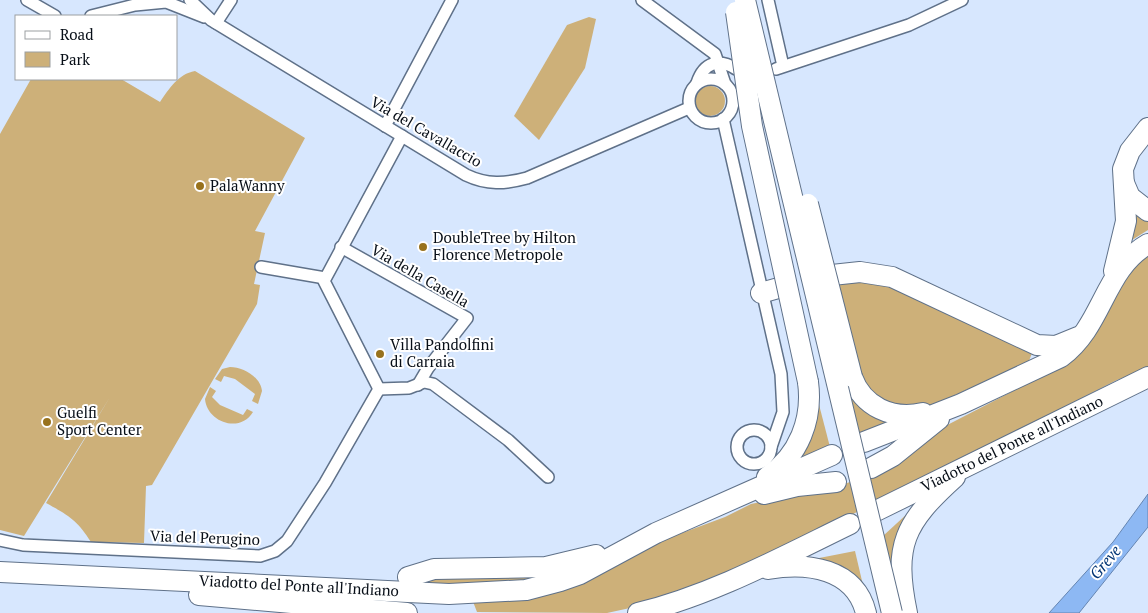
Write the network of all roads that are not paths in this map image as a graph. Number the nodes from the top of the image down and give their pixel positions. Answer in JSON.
{"nodes":[{"id":1,"x":28,"y":0,"type":"edge"},
{"id":2,"x":190,"y":0,"type":"edge"},
{"id":3,"x":230,"y":0,"type":"edge"},
{"id":4,"x":452,"y":0,"type":"edge"},
{"id":5,"x":642,"y":0,"type":"edge"},
{"id":6,"x":768,"y":0,"type":"edge"},
{"id":7,"x":952,"y":0,"type":"edge"},
{"id":8,"x":962,"y":0,"type":"edge"},
{"id":9,"x":139,"y":2,"type":"edge"},
{"id":10,"x":738,"y":4,"type":"edge"},
{"id":11,"x":942,"y":10,"type":"junction"},
{"id":12,"x":53,"y":15,"type":"edge"},
{"id":13,"x":94,"y":15,"type":"edge"},
{"id":14,"x":214,"y":22,"type":"junction"},
{"id":15,"x":755,"y":41,"type":"junction"},
{"id":16,"x":719,"y":62,"type":"junction"},
{"id":17,"x":736,"y":70,"type":"dead end"},
{"id":18,"x":697,"y":83,"type":"junction"},
{"id":19,"x":725,"y":84,"type":"junction"},
{"id":20,"x":690,"y":108,"type":"junction"},
{"id":21,"x":723,"y":119,"type":"junction"},
{"id":22,"x":385,"y":126,"type":"junction"},
{"id":23,"x":1148,"y":128,"type":"edge"},
{"id":24,"x":402,"y":136,"type":"junction"},
{"id":25,"x":1148,"y":142,"type":"edge"},
{"id":26,"x":1123,"y":172,"type":"junction"},
{"id":27,"x":1148,"y":211,"type":"edge"},
{"id":28,"x":1148,"y":244,"type":"edge"},
{"id":29,"x":341,"y":247,"type":"junction"},
{"id":30,"x":261,"y":267,"type":"dead end"},
{"id":31,"x":832,"y":274,"type":"dead end"},
{"id":32,"x":325,"y":278,"type":"junction"},
{"id":33,"x":782,"y":287,"type":"dead end"},
{"id":34,"x":1108,"y":289,"type":"junction"},
{"id":35,"x":761,"y":293,"type":"junction"},
{"id":36,"x":1088,"y":330,"type":"junction"},
{"id":37,"x":1148,"y":377,"type":"edge"},
{"id":38,"x":418,"y":385,"type":"junction"},
{"id":39,"x":380,"y":389,"type":"junction"},
{"id":40,"x":961,"y":404,"type":"junction"},
{"id":41,"x":777,"y":427,"type":"junction"},
{"id":42,"x":765,"y":433,"type":"junction"},
{"id":43,"x":864,"y":442,"type":"dead end"},
{"id":44,"x":772,"y":447,"type":"junction"},
{"id":45,"x":832,"y":455,"type":"dead end"},
{"id":46,"x":972,"y":462,"type":"junction"},
{"id":47,"x":871,"y":468,"type":"dead end"},
{"id":48,"x":548,"y":477,"type":"dead end"},
{"id":49,"x":836,"y":482,"type":"dead end"},
{"id":50,"x":713,"y":507,"type":"junction"},
{"id":51,"x":876,"y":511,"type":"dead end"},
{"id":52,"x":850,"y":524,"type":"dead end"},
{"id":53,"x":656,"y":533,"type":"junction"},
{"id":54,"x":0,"y":540,"type":"edge"},
{"id":55,"x":594,"y":567,"type":"junction"},
{"id":56,"x":0,"y":572,"type":"edge"},
{"id":57,"x":749,"y":572,"type":"junction"},
{"id":58,"x":408,"y":577,"type":"dead end"},
{"id":59,"x":0,"y":585,"type":"edge"},
{"id":60,"x":407,"y":613,"type":"edge"},
{"id":61,"x":638,"y":613,"type":"edge"},
{"id":62,"x":866,"y":613,"type":"edge"},
{"id":63,"x":879,"y":613,"type":"edge"},
{"id":64,"x":892,"y":613,"type":"edge"},
{"id":65,"x":907,"y":613,"type":"edge"}],
"edges":[{"from":1,"to":12,"type":"street"},
{"from":2,"to":14,"type":"street","name":"Via del Cavallaccio"},
{"from":3,"to":14,"type":"street"},
{"from":4,"to":22,"type":"street"},
{"from":5,"to":16,"type":"street"},
{"from":6,"to":11,"type":"street"},
{"from":7,"to":11,"type":"street"},
{"from":8,"to":11,"type":"street"},
{"from":9,"to":13,"type":"street"},
{"from":9,"to":14,"type":"street"},
{"from":10,"to":15,"type":"highway","bridge":true},
{"from":10,"to":50,"type":"highway","bridge":true},
{"from":10,"to":63,"type":"highway","bridge":true},
{"from":14,"to":22,"type":"street","name":"Via del Cavallaccio"},
{"from":15,"to":40,"type":"highway","bridge":true},
{"from":15,"to":64,"type":"highway","bridge":true},
{"from":16,"to":17,"type":"street"},
{"from":16,"to":18,"type":"street"},
{"from":16,"to":19,"type":"street"},
{"from":18,"to":19,"type":"street"},
{"from":18,"to":20,"type":"street"},
{"from":19,"to":21,"type":"street"},
{"from":20,"to":21,"type":"street"},
{"from":20,"to":24,"type":"street","name":"Via del Cavallaccio"},
{"from":21,"to":35,"type":"street"},
{"from":22,"to":24,"type":"street","name":"Via del Cavallaccio"},
{"from":23,"to":26,"type":"highway"},
{"from":24,"to":29,"type":"street"},
{"from":25,"to":26,"type":"highway"},
{"from":26,"to":27,"type":"highway"},
{"from":26,"to":34,"type":"highway"},
{"from":28,"to":34,"type":"highway"},
{"from":29,"to":32,"type":"street"},
{"from":29,"to":38,"type":"street","name":"Via della Casella"},
{"from":30,"to":32,"type":"street"},
{"from":31,"to":36,"type":"highway"},
{"from":32,"to":39,"type":"street"},
{"from":33,"to":35,"type":"highway"},
{"from":34,"to":36,"type":"highway"},
{"from":35,"to":41,"type":"street"},
{"from":36,"to":40,"type":"highway"},
{"from":37,"to":46,"type":"highway","name":"Viadotto del Ponte all'Indiano"},
{"from":38,"to":39,"type":"street"},
{"from":38,"to":48,"type":"street"},
{"from":39,"to":54,"type":"street","name":"Via del Perugino"},
{"from":40,"to":43,"type":"highway"},
{"from":40,"to":47,"type":"highway"},
{"from":41,"to":42,"type":"street"},
{"from":41,"to":44,"type":"street"},
{"from":42,"to":44,"type":"street"},
{"from":42,"to":44,"type":"street"},
{"from":45,"to":50,"type":"highway","name":"Viadotto del Ponte all'Indiano"},
{"from":46,"to":51,"type":"highway","name":"Viadotto del Ponte all'Indiano"},
{"from":46,"to":65,"type":"highway"},
{"from":49,"to":55,"type":"highway","name":"Viadotto del Ponte all'Indiano"},
{"from":50,"to":53,"type":"highway","name":"Viadotto del Ponte all'Indiano"},
{"from":52,"to":57,"type":"highway"},
{"from":53,"to":55,"type":"highway","name":"Viadotto del Ponte all'Indiano"},
{"from":53,"to":58,"type":"highway"},
{"from":55,"to":56,"type":"highway","name":"Viadotto del Ponte all'Indiano"},
{"from":57,"to":61,"type":"highway"},
{"from":57,"to":62,"type":"highway"},
{"from":59,"to":60,"type":"highway","name":"Viadotto del Ponte all'Indiano"}]}
